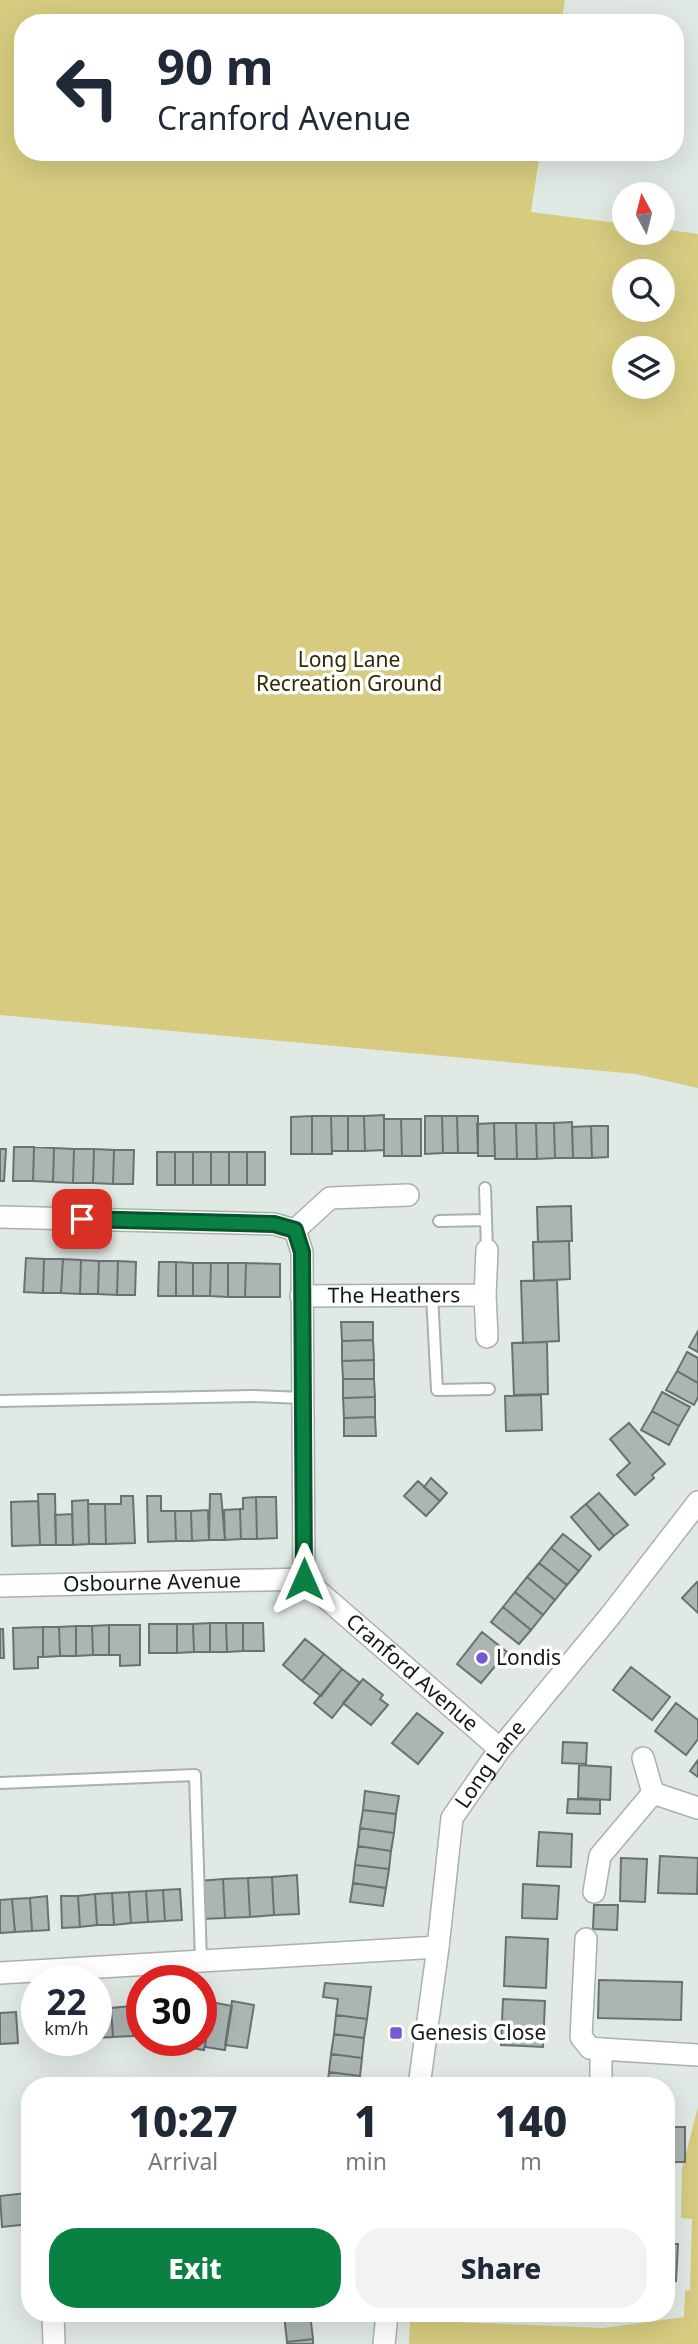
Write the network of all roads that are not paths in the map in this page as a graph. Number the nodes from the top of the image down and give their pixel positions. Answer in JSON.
{"nodes":[{"id":1,"x":485,"y":1188,"type":"dead end"},
{"id":2,"x":408,"y":1195,"type":"dead end"},
{"id":3,"x":0,"y":1217,"type":"edge"},
{"id":4,"x":486,"y":1220,"type":"junction"},
{"id":5,"x":439,"y":1221,"type":"dead end"},
{"id":6,"x":295,"y":1230,"type":"junction"},
{"id":7,"x":487,"y":1250,"type":"joint"},
{"id":8,"x":432,"y":1295,"type":"junction"},
{"id":9,"x":485,"y":1295,"type":"junction"},
{"id":10,"x":301,"y":1296,"type":"junction"},
{"id":11,"x":487,"y":1338,"type":"dead end"},
{"id":12,"x":489,"y":1389,"type":"dead end"},
{"id":13,"x":303,"y":1398,"type":"junction"},
{"id":14,"x":0,"y":1401,"type":"edge"},
{"id":15,"x":698,"y":1502,"type":"edge"},
{"id":16,"x":304,"y":1579,"type":"junction"},
{"id":17,"x":0,"y":1586,"type":"edge"},
{"id":18,"x":500,"y":1749,"type":"junction"},
{"id":19,"x":643,"y":1758,"type":"dead end"},
{"id":20,"x":0,"y":1783,"type":"edge"},
{"id":21,"x":653,"y":1793,"type":"junction"},
{"id":22,"x":698,"y":1808,"type":"edge"},
{"id":23,"x":594,"y":1892,"type":"dead end"},
{"id":24,"x":586,"y":1939,"type":"dead end"},
{"id":25,"x":438,"y":1947,"type":"junction"},
{"id":26,"x":201,"y":1961,"type":"junction"},
{"id":27,"x":0,"y":1973,"type":"edge"},
{"id":28,"x":601,"y":2049,"type":"junction"},
{"id":29,"x":698,"y":2055,"type":"edge"},
{"id":30,"x":420,"y":2077,"type":"edge"},
{"id":31,"x":601,"y":2077,"type":"edge"},
{"id":32,"x":53,"y":2322,"type":"edge"},
{"id":33,"x":386,"y":2322,"type":"edge"},
{"id":34,"x":54,"y":2344,"type":"edge"},
{"id":35,"x":384,"y":2344,"type":"edge"}],
"edges":[{"from":1,"to":4,"type":"lane"},
{"from":2,"to":6,"type":"street"},
{"from":3,"to":6,"type":"street"},
{"from":4,"to":5,"type":"lane"},
{"from":4,"to":7,"type":"lane"},
{"from":6,"to":10,"type":"street"},
{"from":7,"to":9,"type":"street","name":"The Heathers"},
{"from":8,"to":9,"type":"street","name":"The Heathers"},
{"from":8,"to":10,"type":"street","name":"The Heathers"},
{"from":8,"to":12,"type":"lane"},
{"from":9,"to":11,"type":"street","name":"The Heathers"},
{"from":10,"to":13,"type":"street"},
{"from":13,"to":14,"type":"lane"},
{"from":13,"to":16,"type":"street"},
{"from":15,"to":18,"type":"street","name":"Long Lane"},
{"from":16,"to":17,"type":"street","name":"Osbourne Avenue"},
{"from":16,"to":18,"type":"street","name":"Cranford Avenue"},
{"from":18,"to":25,"type":"street","name":"Long Lane"},
{"from":19,"to":21,"type":"street"},
{"from":20,"to":26,"type":"lane"},
{"from":21,"to":22,"type":"street"},
{"from":21,"to":23,"type":"street"},
{"from":24,"to":28,"type":"street"},
{"from":25,"to":26,"type":"street"},
{"from":25,"to":30,"type":"street","name":"Long Lane"},
{"from":26,"to":27,"type":"street"},
{"from":28,"to":29,"type":"street"},
{"from":28,"to":31,"type":"street"},
{"from":32,"to":34,"type":"street"},
{"from":33,"to":35,"type":"street"}]}
